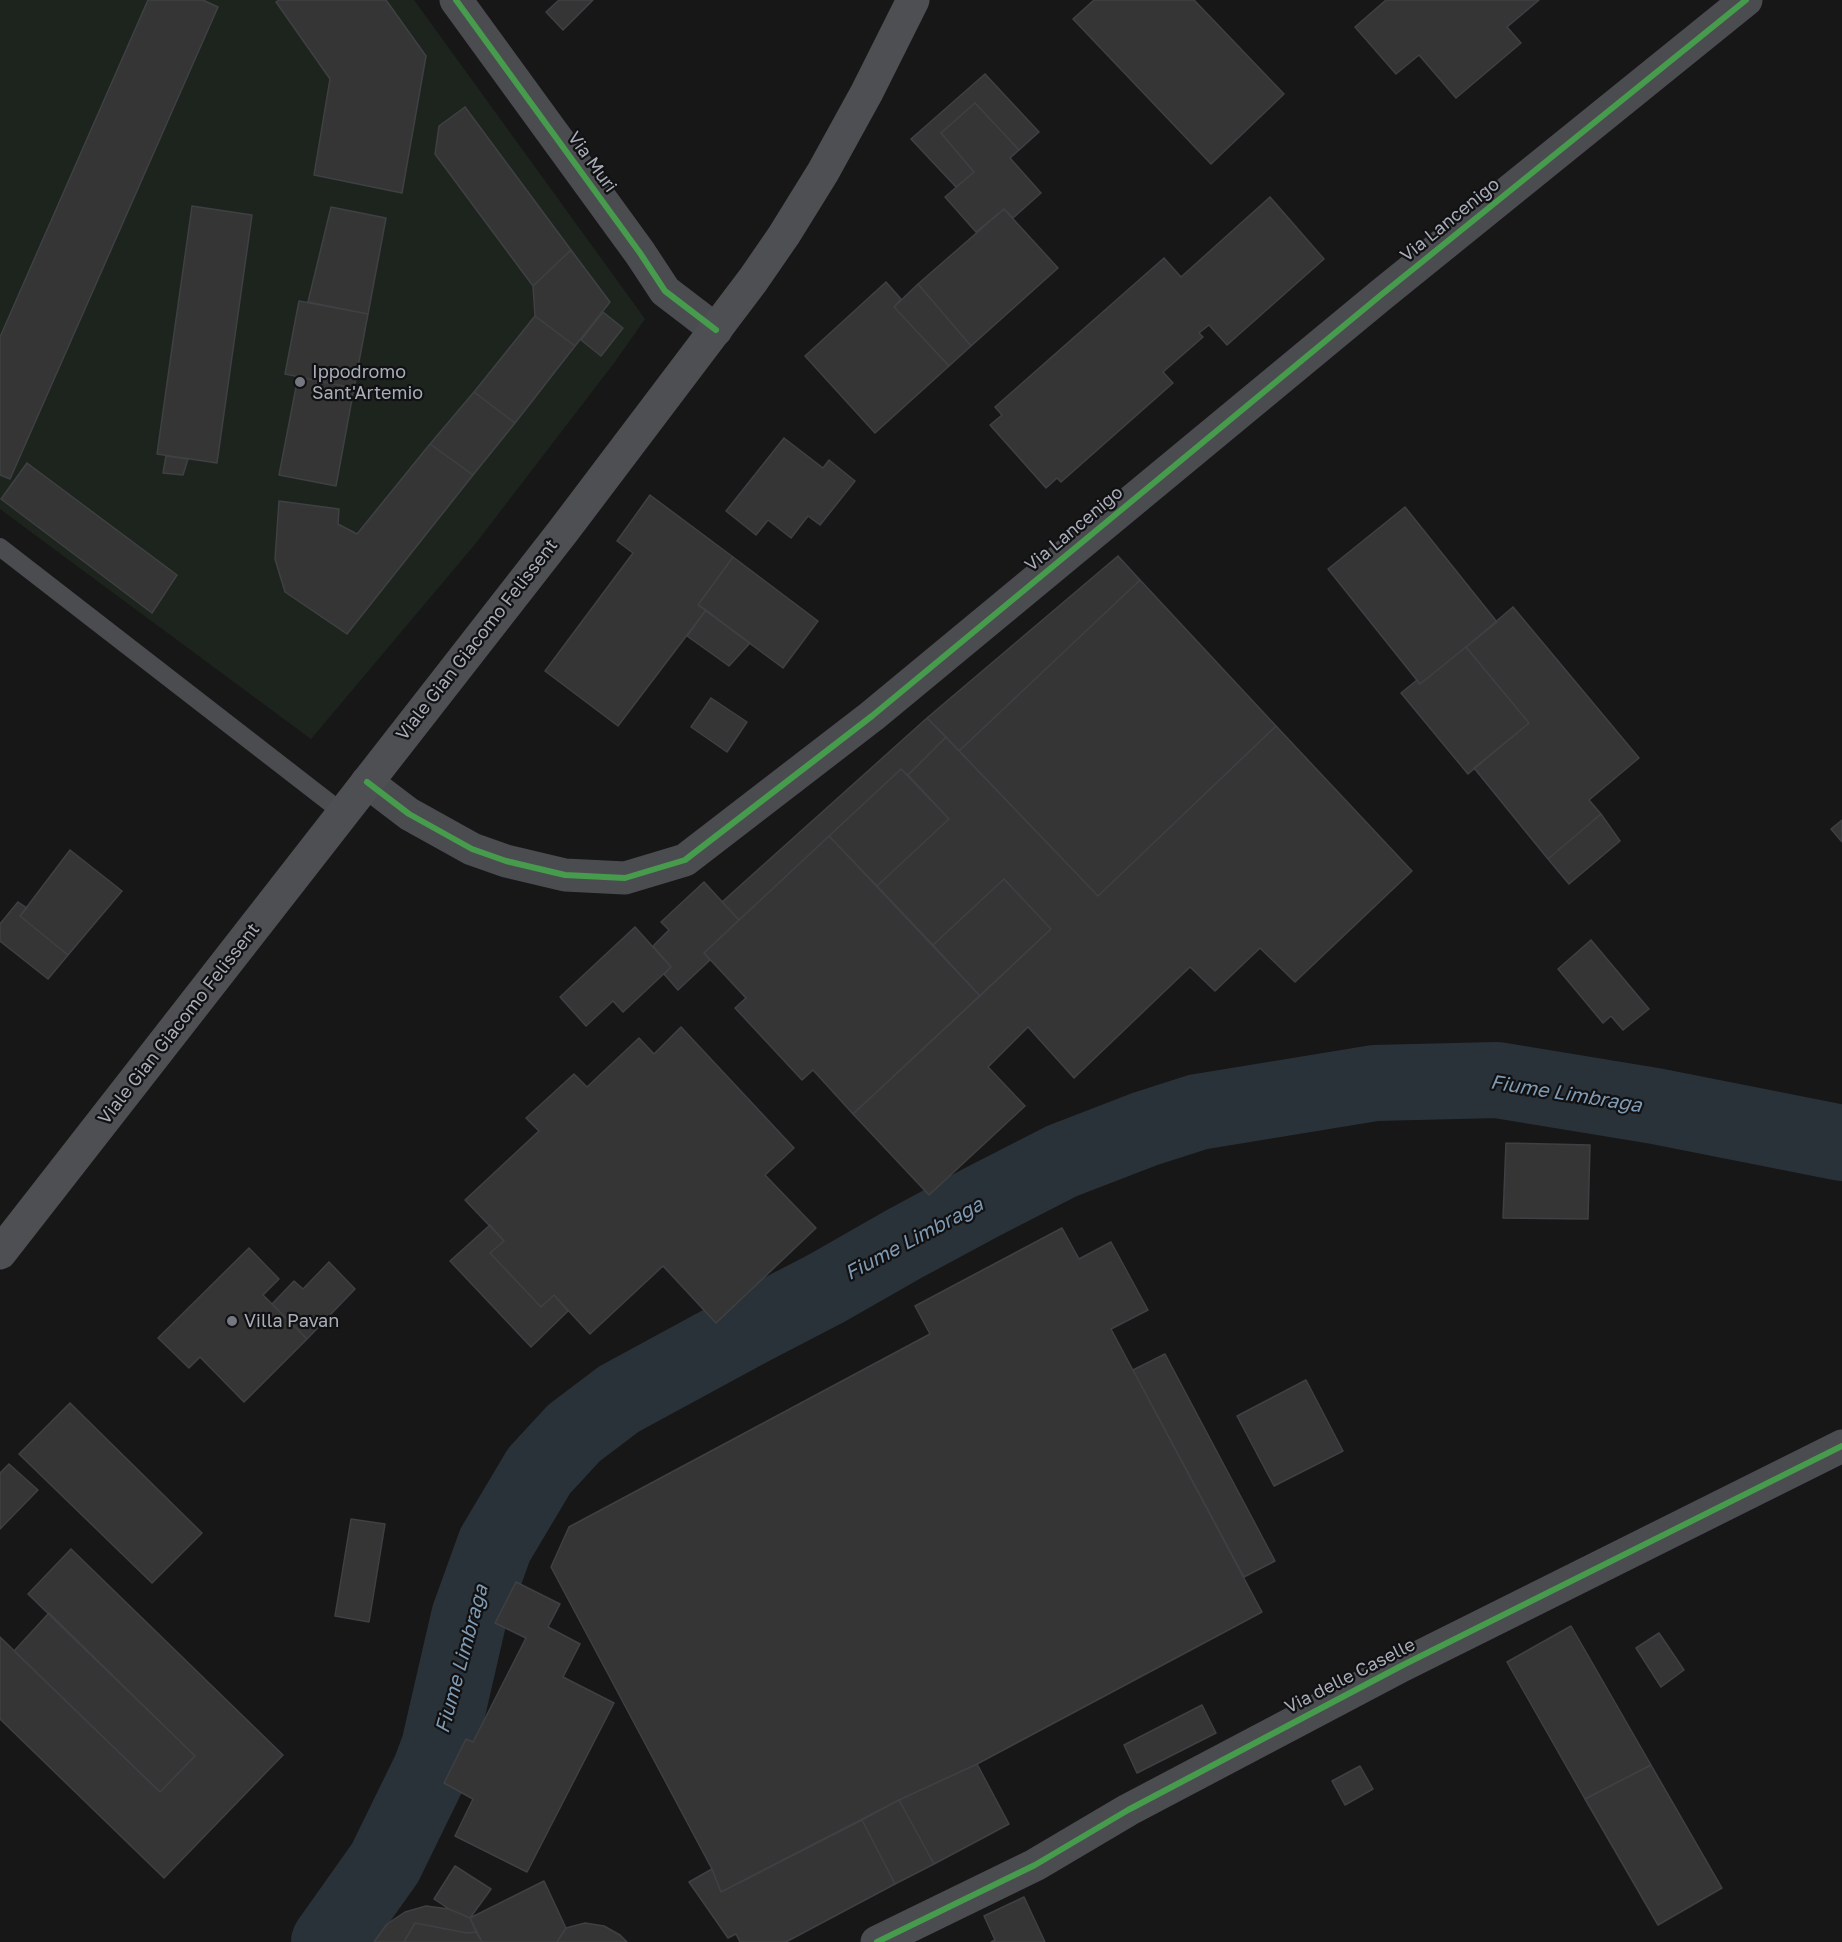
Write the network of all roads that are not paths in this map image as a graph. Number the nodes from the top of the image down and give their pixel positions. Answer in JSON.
{"nodes":[{"id":1,"x":456,"y":0,"type":"edge"},
{"id":2,"x":913,"y":0,"type":"edge"},
{"id":3,"x":1746,"y":0,"type":"edge"},
{"id":4,"x":716,"y":330,"type":"junction"},
{"id":5,"x":0,"y":547,"type":"edge"},
{"id":6,"x":367,"y":782,"type":"junction"},
{"id":7,"x":343,"y":813,"type":"junction"},
{"id":8,"x":0,"y":1253,"type":"edge"},
{"id":9,"x":1842,"y":1446,"type":"edge"},
{"id":10,"x":878,"y":1942,"type":"edge"}],
"edges":[{"from":1,"to":4,"type":"street","name":"Via Muri"},
{"from":2,"to":4,"type":"main road","name":"Viale Gian Giacomo Felissent"},
{"from":3,"to":6,"type":"street","name":"Via Lancenigo"},
{"from":4,"to":6,"type":"main road","name":"Viale Gian Giacomo Felissent"},
{"from":5,"to":7,"type":"lane"},
{"from":6,"to":7,"type":"main road","name":"Viale Gian Giacomo Felissent"},
{"from":7,"to":8,"type":"main road","name":"Viale Gian Giacomo Felissent"},
{"from":9,"to":10,"type":"street","name":"Via delle Caselle"}]}
